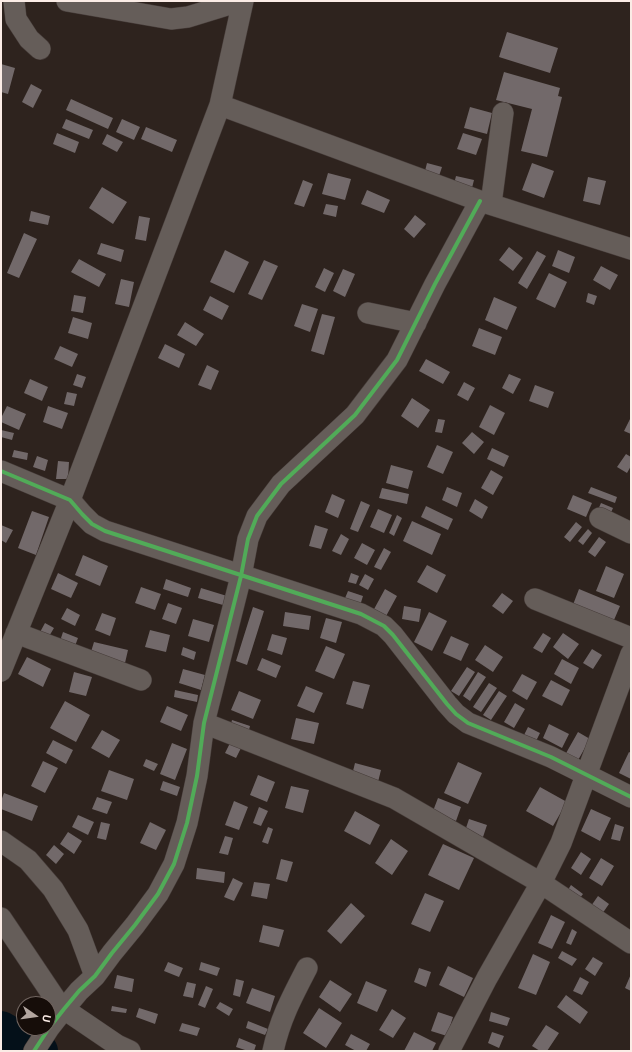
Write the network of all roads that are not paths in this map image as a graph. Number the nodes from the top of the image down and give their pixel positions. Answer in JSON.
{"nodes":[{"id":1,"x":14,"y":1,"type":"edge"},
{"id":2,"x":67,"y":1,"type":"edge"},
{"id":3,"x":240,"y":1,"type":"edge"},
{"id":4,"x":243,"y":1,"type":"edge"},
{"id":5,"x":40,"y":49,"type":"dead end"},
{"id":6,"x":220,"y":106,"type":"junction"},
{"id":7,"x":504,"y":113,"type":"dead end"},
{"id":8,"x":486,"y":202,"type":"junction"},
{"id":9,"x":631,"y":249,"type":"edge"},
{"id":10,"x":368,"y":313,"type":"dead end"},
{"id":11,"x":416,"y":323,"type":"junction"},
{"id":12,"x":1,"y":471,"type":"edge"},
{"id":13,"x":70,"y":500,"type":"junction"},
{"id":14,"x":600,"y":518,"type":"dead end"},
{"id":15,"x":631,"y":533,"type":"edge"},
{"id":16,"x":241,"y":576,"type":"junction"},
{"id":17,"x":535,"y":599,"type":"dead end"},
{"id":18,"x":16,"y":633,"type":"junction"},
{"id":19,"x":631,"y":638,"type":"edge"},
{"id":20,"x":631,"y":654,"type":"edge"},
{"id":21,"x":1,"y":671,"type":"edge"},
{"id":22,"x":141,"y":680,"type":"dead end"},
{"id":23,"x":204,"y":723,"type":"junction"},
{"id":24,"x":587,"y":775,"type":"junction"},
{"id":25,"x":631,"y":797,"type":"edge"},
{"id":26,"x":1,"y":841,"type":"edge"},
{"id":27,"x":542,"y":883,"type":"junction"},
{"id":28,"x":1,"y":918,"type":"edge"},
{"id":29,"x":631,"y":943,"type":"edge"},
{"id":30,"x":307,"y":968,"type":"dead end"},
{"id":31,"x":94,"y":976,"type":"junction"},
{"id":32,"x":64,"y":1010,"type":"junction"},
{"id":33,"x":34,"y":1051,"type":"edge"},
{"id":34,"x":130,"y":1051,"type":"edge"},
{"id":35,"x":273,"y":1051,"type":"edge"},
{"id":36,"x":449,"y":1051,"type":"edge"}],
"edges":[{"from":1,"to":5,"type":"street"},
{"from":2,"to":3,"type":"street"},
{"from":4,"to":6,"type":"street"},
{"from":6,"to":8,"type":"street"},
{"from":6,"to":13,"type":"street"},
{"from":7,"to":8,"type":"street"},
{"from":8,"to":9,"type":"street"},
{"from":8,"to":11,"type":"street"},
{"from":10,"to":11,"type":"street"},
{"from":11,"to":16,"type":"street"},
{"from":12,"to":13,"type":"street"},
{"from":13,"to":16,"type":"street"},
{"from":13,"to":18,"type":"street"},
{"from":14,"to":15,"type":"street"},
{"from":16,"to":23,"type":"street"},
{"from":16,"to":24,"type":"street"},
{"from":17,"to":19,"type":"street"},
{"from":18,"to":21,"type":"street"},
{"from":18,"to":22,"type":"street"},
{"from":20,"to":24,"type":"street"},
{"from":23,"to":27,"type":"street"},
{"from":23,"to":31,"type":"street"},
{"from":24,"to":25,"type":"street"},
{"from":24,"to":27,"type":"street"},
{"from":26,"to":31,"type":"street"},
{"from":27,"to":29,"type":"street"},
{"from":27,"to":36,"type":"street"},
{"from":28,"to":32,"type":"street"},
{"from":30,"to":35,"type":"street"},
{"from":31,"to":32,"type":"street"},
{"from":32,"to":33,"type":"street"},
{"from":32,"to":34,"type":"street"}]}
